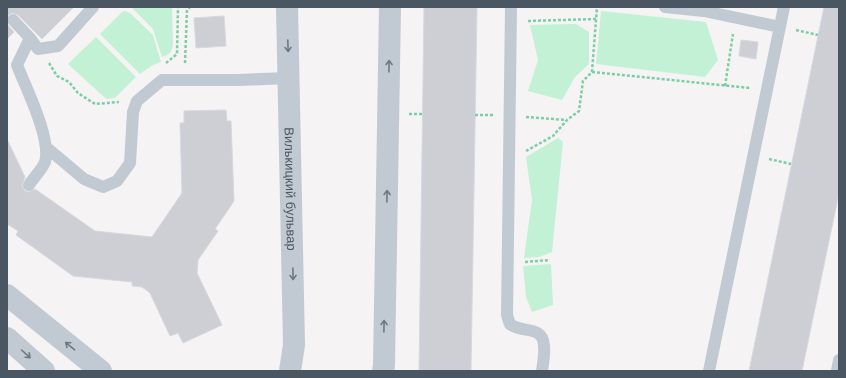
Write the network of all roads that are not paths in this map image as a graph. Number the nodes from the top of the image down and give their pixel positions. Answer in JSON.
{"nodes":[{"id":1,"x":93,"y":7,"type":"edge"},
{"id":2,"x":287,"y":7,"type":"edge"},
{"id":3,"x":390,"y":7,"type":"edge"},
{"id":4,"x":511,"y":7,"type":"edge"},
{"id":5,"x":665,"y":7,"type":"edge"},
{"id":6,"x":784,"y":7,"type":"edge"},
{"id":7,"x":704,"y":9,"type":"edge"},
{"id":8,"x":13,"y":20,"type":"dead end"},
{"id":9,"x":780,"y":27,"type":"junction"},
{"id":10,"x":30,"y":38,"type":"junction"},
{"id":11,"x":289,"y":78,"type":"junction"},
{"id":12,"x":46,"y":147,"type":"junction"},
{"id":13,"x":29,"y":185,"type":"dead end"},
{"id":14,"x":7,"y":295,"type":"edge"},
{"id":15,"x":7,"y":338,"type":"edge"},
{"id":16,"x":839,"y":360,"type":"edge"},
{"id":17,"x":382,"y":369,"type":"edge"},
{"id":18,"x":44,"y":371,"type":"edge"},
{"id":19,"x":101,"y":371,"type":"edge"},
{"id":20,"x":290,"y":371,"type":"edge"},
{"id":21,"x":542,"y":371,"type":"edge"},
{"id":22,"x":709,"y":371,"type":"edge"},
{"id":23,"x":837,"y":371,"type":"edge"}],
"edges":[{"from":1,"to":10,"type":"lane"},
{"from":2,"to":11,"type":"street","name":"Вилькицкий бульвар","one_way":true},
{"from":17,"to":3,"type":"street","one_way":true},
{"from":4,"to":21,"type":"lane"},
{"from":5,"to":7,"type":"lane"},
{"from":6,"to":9,"type":"lane"},
{"from":7,"to":9,"type":"lane"},
{"from":8,"to":10,"type":"lane"},
{"from":9,"to":22,"type":"lane"},
{"from":10,"to":12,"type":"lane"},
{"from":11,"to":12,"type":"lane"},
{"from":11,"to":20,"type":"street","name":"Вилькицкий бульвар","one_way":true},
{"from":12,"to":13,"type":"lane"},
{"from":19,"to":14,"type":"street","one_way":true},
{"from":15,"to":18,"type":"street","one_way":true},
{"from":16,"to":23,"type":"lane"}]}
